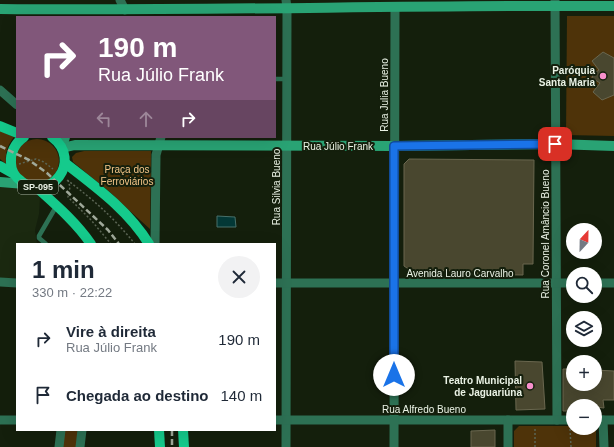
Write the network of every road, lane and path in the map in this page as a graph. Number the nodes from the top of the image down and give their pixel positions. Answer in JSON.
{"nodes":[{"id":1,"x":120,"y":0,"type":"edge"},
{"id":2,"x":555,"y":3,"type":"edge"},
{"id":3,"x":286,"y":4,"type":"edge"},
{"id":4,"x":370,"y":4,"type":"edge"},
{"id":5,"x":614,"y":6,"type":"edge"},
{"id":6,"x":395,"y":7,"type":"junction"},
{"id":7,"x":0,"y":9,"type":"edge"},
{"id":8,"x":126,"y":14,"type":"edge"},
{"id":9,"x":154,"y":14,"type":"edge"},
{"id":10,"x":276,"y":79,"type":"edge"},
{"id":11,"x":287,"y":79,"type":"junction"},
{"id":12,"x":0,"y":90,"type":"edge"},
{"id":13,"x":16,"y":105,"type":"edge"},
{"id":14,"x":0,"y":126,"type":"edge"},
{"id":15,"x":16,"y":133,"type":"edge"},
{"id":16,"x":23,"y":138,"type":"edge"},
{"id":17,"x":53,"y":138,"type":"edge"},
{"id":18,"x":65,"y":138,"type":"edge"},
{"id":19,"x":160,"y":141,"type":"edge"},
{"id":20,"x":555,"y":144,"type":"junction"},
{"id":21,"x":287,"y":146,"type":"junction"},
{"id":22,"x":394,"y":146,"type":"junction"},
{"id":23,"x":614,"y":146,"type":"edge"},
{"id":24,"x":62,"y":148,"type":"junction"},
{"id":25,"x":10,"y":163,"type":"junction"},
{"id":26,"x":65,"y":163,"type":"junction"},
{"id":27,"x":0,"y":166,"type":"edge"},
{"id":28,"x":14,"y":174,"type":"junction"},
{"id":29,"x":65,"y":178,"type":"junction"},
{"id":30,"x":0,"y":182,"type":"edge"},
{"id":31,"x":25,"y":184,"type":"junction"},
{"id":32,"x":36,"y":187,"type":"junction"},
{"id":33,"x":57,"y":205,"type":"junction"},
{"id":34,"x":45,"y":243,"type":"edge"},
{"id":35,"x":89,"y":243,"type":"edge"},
{"id":36,"x":110,"y":243,"type":"edge"},
{"id":37,"x":134,"y":243,"type":"edge"},
{"id":38,"x":148,"y":243,"type":"edge"},
{"id":39,"x":155,"y":243,"type":"edge"},
{"id":40,"x":0,"y":282,"type":"edge"},
{"id":41,"x":16,"y":283,"type":"edge"},
{"id":42,"x":276,"y":283,"type":"edge"},
{"id":43,"x":287,"y":283,"type":"junction"},
{"id":44,"x":556,"y":283,"type":"junction"},
{"id":45,"x":566,"y":283,"type":"edge"},
{"id":46,"x":602,"y":283,"type":"edge"},
{"id":47,"x":614,"y":283,"type":"edge"},
{"id":48,"x":394,"y":284,"type":"junction"},
{"id":49,"x":0,"y":420,"type":"edge"},
{"id":50,"x":16,"y":420,"type":"edge"},
{"id":51,"x":276,"y":420,"type":"edge"},
{"id":52,"x":286,"y":420,"type":"junction"},
{"id":53,"x":394,"y":420,"type":"junction"},
{"id":54,"x":508,"y":420,"type":"junction"},
{"id":55,"x":535,"y":420,"type":"junction"},
{"id":56,"x":557,"y":420,"type":"junction"},
{"id":57,"x":566,"y":420,"type":"edge"},
{"id":58,"x":602,"y":420,"type":"edge"},
{"id":59,"x":614,"y":420,"type":"edge"},
{"id":60,"x":61,"y":431,"type":"edge"},
{"id":61,"x":82,"y":431,"type":"edge"},
{"id":62,"x":159,"y":431,"type":"edge"},
{"id":63,"x":183,"y":431,"type":"edge"},
{"id":64,"x":571,"y":435,"type":"edge"},
{"id":65,"x":602,"y":435,"type":"edge"},
{"id":66,"x":59,"y":447,"type":"edge"},
{"id":67,"x":80,"y":447,"type":"edge"},
{"id":68,"x":160,"y":447,"type":"edge"},
{"id":69,"x":184,"y":447,"type":"edge"},
{"id":70,"x":286,"y":447,"type":"edge"},
{"id":71,"x":394,"y":447,"type":"edge"},
{"id":72,"x":508,"y":447,"type":"edge"},
{"id":73,"x":535,"y":447,"type":"edge"},
{"id":74,"x":571,"y":447,"type":"edge"},
{"id":75,"x":604,"y":447,"type":"edge"}],
"edges":[{"from":1,"to":8,"type":"street"},
{"from":2,"to":5,"type":"street"},
{"from":2,"to":6,"type":"street"},
{"from":2,"to":20,"type":"street","name":"Rua Coronel Amâncio Bueno"},
{"from":3,"to":4,"type":"street"},
{"from":3,"to":9,"type":"street"},
{"from":3,"to":11,"type":"street","name":"Rua Silvia Bueno"},
{"from":4,"to":6,"type":"street"},
{"from":6,"to":22,"type":"street","name":"Rua Julia Bueno"},
{"from":7,"to":8,"type":"street"},
{"from":8,"to":9,"type":"street"},
{"from":10,"to":11,"type":"lane"},
{"from":11,"to":21,"type":"street","name":"Rua Silvia Bueno"},
{"from":12,"to":13,"type":"street"},
{"from":14,"to":15,"type":"main road"},
{"from":16,"to":25,"type":"main road"},
{"from":17,"to":24,"type":"main road"},
{"from":18,"to":24,"type":"street"},
{"from":19,"to":21,"type":"street","name":"Rua Júlio Frank"},
{"from":19,"to":24,"type":"street","name":"Rua Júlio Frank"},
{"from":19,"to":39,"type":"street"},
{"from":20,"to":22,"type":"street","name":"Rua Júlio Frank"},
{"from":20,"to":23,"type":"street","name":"Rua Júlio Frank"},
{"from":20,"to":44,"type":"street","name":"Rua Coronel Amâncio Bueno"},
{"from":21,"to":22,"type":"street","name":"Rua Júlio Frank"},
{"from":21,"to":43,"type":"street","name":"Rua Silvia Bueno"},
{"from":22,"to":48,"type":"street","name":"Rua Julia Bueno"},
{"from":24,"to":26,"type":"main road","number":"SP-095"},
{"from":25,"to":28,"type":"main road","number":"SP-095"},
{"from":25,"to":29,"type":"path"},
{"from":26,"to":29,"type":"main road","number":"SP-095"},
{"from":26,"to":38,"type":"main road"},
{"from":27,"to":28,"type":"main road","number":"SP-095"},
{"from":28,"to":31,"type":"main road","number":"SP-095"},
{"from":29,"to":32,"type":"main road","number":"SP-095"},
{"from":29,"to":36,"type":"path"},
{"from":29,"to":37,"type":"path"},
{"from":30,"to":31,"type":"street"},
{"from":31,"to":32,"type":"main road","number":"SP-095"},
{"from":32,"to":33,"type":"main road","number":"SP-095"},
{"from":33,"to":34,"type":"lane"},
{"from":33,"to":35,"type":"main road","number":"SP-095"},
{"from":40,"to":41,"type":"street"},
{"from":42,"to":43,"type":"street","name":"Avenida Lauro Carvalho"},
{"from":43,"to":48,"type":"street","name":"Avenida Lauro Carvalho"},
{"from":43,"to":52,"type":"street","name":"Rua Silvia Bueno"},
{"from":44,"to":45,"type":"street","name":"Avenida Lauro Carvalho"},
{"from":44,"to":48,"type":"street","name":"Avenida Lauro Carvalho"},
{"from":44,"to":56,"type":"street","name":"Rua Coronel Amâncio Bueno"},
{"from":46,"to":47,"type":"street"},
{"from":48,"to":53,"type":"street","name":"Rua Julia Bueno"},
{"from":49,"to":50,"type":"street"},
{"from":51,"to":52,"type":"street","name":"Rua Alfredo Bueno"},
{"from":52,"to":53,"type":"street","name":"Rua Alfredo Bueno"},
{"from":52,"to":70,"type":"street","name":"Rua Silvia Bueno"},
{"from":53,"to":54,"type":"street","name":"Rua Alfredo Bueno"},
{"from":53,"to":71,"type":"street","name":"Rua Julia Bueno"},
{"from":54,"to":55,"type":"street","name":"Rua Alfredo Bueno"},
{"from":54,"to":72,"type":"street"},
{"from":55,"to":56,"type":"street","name":"Rua Alfredo Bueno"},
{"from":55,"to":73,"type":"path"},
{"from":56,"to":57,"type":"street","name":"Rua Alfredo Bueno"},
{"from":58,"to":59,"type":"street"},
{"from":60,"to":66,"type":"street"},
{"from":61,"to":67,"type":"street"},
{"from":62,"to":68,"type":"main road"},
{"from":63,"to":69,"type":"main road"},
{"from":64,"to":74,"type":"path"},
{"from":65,"to":75,"type":"street"}]}
